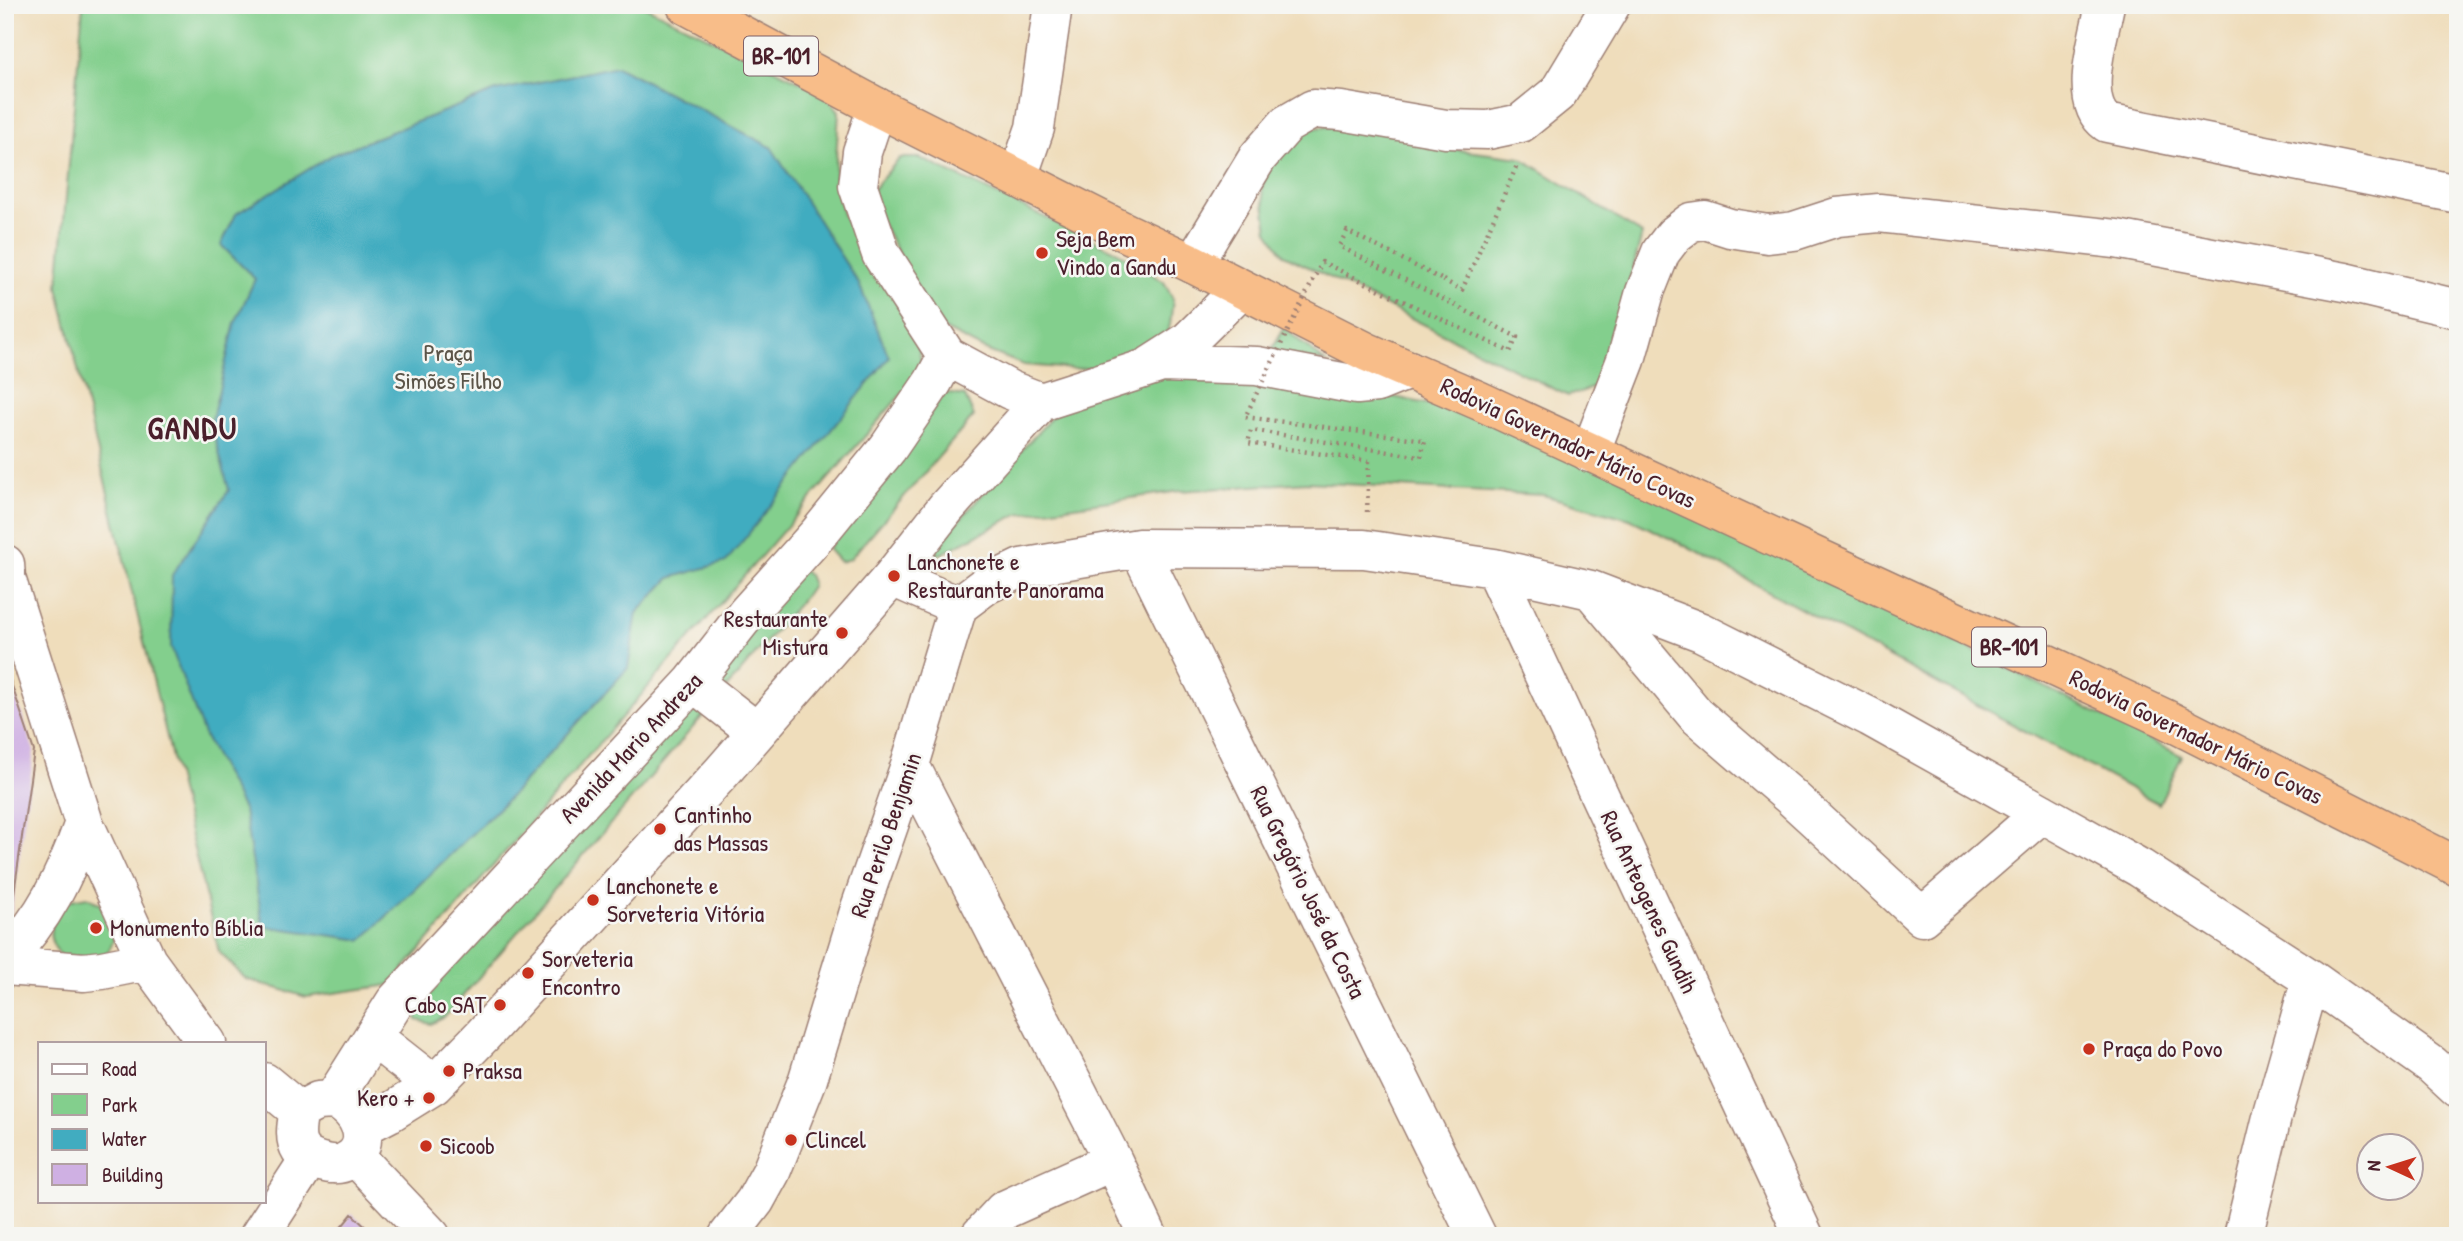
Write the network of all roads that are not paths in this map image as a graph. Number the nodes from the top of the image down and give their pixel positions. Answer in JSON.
{"nodes":[{"id":1,"x":686,"y":5,"type":"edge"},
{"id":2,"x":1053,"y":5,"type":"edge"},
{"id":3,"x":1611,"y":5,"type":"edge"},
{"id":4,"x":2105,"y":5,"type":"edge"},
{"id":5,"x":877,"y":107,"type":"junction"},
{"id":6,"x":1018,"y":177,"type":"junction"},
{"id":7,"x":2458,"y":194,"type":"edge"},
{"id":8,"x":1194,"y":264,"type":"junction"},
{"id":9,"x":1241,"y":289,"type":"junction"},
{"id":10,"x":2458,"y":309,"type":"edge"},
{"id":11,"x":947,"y":356,"type":"junction"},
{"id":12,"x":1151,"y":365,"type":"junction"},
{"id":13,"x":1409,"y":370,"type":"junction"},
{"id":14,"x":1041,"y":402,"type":"junction"},
{"id":15,"x":1590,"y":453,"type":"junction"},
{"id":16,"x":1139,"y":548,"type":"junction"},
{"id":17,"x":1494,"y":568,"type":"junction"},
{"id":18,"x":6,"y":573,"type":"edge"},
{"id":19,"x":892,"y":577,"type":"junction"},
{"id":20,"x":1591,"y":590,"type":"junction"},
{"id":21,"x":958,"y":606,"type":"junction"},
{"id":22,"x":693,"y":682,"type":"junction"},
{"id":23,"x":757,"y":732,"type":"junction"},
{"id":24,"x":910,"y":765,"type":"junction"},
{"id":25,"x":2042,"y":813,"type":"junction"},
{"id":26,"x":84,"y":823,"type":"junction"},
{"id":27,"x":2458,"y":867,"type":"edge"},
{"id":28,"x":5,"y":959,"type":"edge"},
{"id":29,"x":147,"y":961,"type":"junction"},
{"id":30,"x":5,"y":967,"type":"edge"},
{"id":31,"x":2311,"y":979,"type":"junction"},
{"id":32,"x":373,"y":1037,"type":"junction"},
{"id":33,"x":207,"y":1038,"type":"edge"},
{"id":34,"x":266,"y":1083,"type":"edge"},
{"id":35,"x":434,"y":1085,"type":"junction"},
{"id":36,"x":2458,"y":1089,"type":"edge"},
{"id":37,"x":316,"y":1106,"type":"junction"},
{"id":38,"x":359,"y":1141,"type":"junction"},
{"id":39,"x":309,"y":1159,"type":"junction"},
{"id":40,"x":1113,"y":1161,"type":"junction"},
{"id":41,"x":246,"y":1202,"type":"edge"},
{"id":42,"x":242,"y":1236,"type":"edge"},
{"id":43,"x":259,"y":1236,"type":"edge"},
{"id":44,"x":431,"y":1236,"type":"edge"},
{"id":45,"x":728,"y":1236,"type":"edge"},
{"id":46,"x":980,"y":1236,"type":"edge"},
{"id":47,"x":1148,"y":1236,"type":"edge"},
{"id":48,"x":1477,"y":1236,"type":"edge"},
{"id":49,"x":1804,"y":1236,"type":"edge"},
{"id":50,"x":2243,"y":1236,"type":"edge"}],
"edges":[{"from":1,"to":5,"type":"highway","name":"Rodovia Governador Mário Covas","number":"BR-101"},
{"from":2,"to":6,"type":"street"},
{"from":3,"to":8,"type":"street"},
{"from":4,"to":7,"type":"street"},
{"from":5,"to":6,"type":"highway","name":"Rodovia Governador Mário Covas","number":"BR-101"},
{"from":5,"to":11,"type":"street"},
{"from":6,"to":8,"type":"highway","name":"Rodovia Governador Mário Covas","number":"BR-101"},
{"from":8,"to":9,"type":"highway","name":"Rodovia Governador Mário Covas","number":"BR-101"},
{"from":9,"to":12,"type":"street"},
{"from":9,"to":13,"type":"highway","name":"Rodovia Governador Mário Covas","number":"BR-101"},
{"from":10,"to":15,"type":"street"},
{"from":11,"to":14,"type":"street"},
{"from":11,"to":22,"type":"street","name":"Avenida Mario Andreza"},
{"from":12,"to":13,"type":"street"},
{"from":12,"to":14,"type":"street"},
{"from":13,"to":15,"type":"highway","name":"Rodovia Governador Mário Covas","number":"BR-101"},
{"from":14,"to":19,"type":"street"},
{"from":15,"to":27,"type":"highway","name":"Rodovia Governador Mário Covas","number":"BR-101"},
{"from":16,"to":17,"type":"street"},
{"from":16,"to":21,"type":"street"},
{"from":16,"to":48,"type":"street","name":"Rua Gregório José da Costa"},
{"from":17,"to":20,"type":"street"},
{"from":17,"to":49,"type":"street","name":"Rua Anteogenes Gundih"},
{"from":18,"to":26,"type":"street"},
{"from":19,"to":21,"type":"street"},
{"from":19,"to":23,"type":"street"},
{"from":20,"to":25,"type":"street"},
{"from":20,"to":25,"type":"street"},
{"from":21,"to":24,"type":"street","name":"Rua Perilo Benjamin"},
{"from":22,"to":23,"type":"street"},
{"from":22,"to":32,"type":"street","name":"Avenida Mario Andreza"},
{"from":23,"to":35,"type":"street"},
{"from":24,"to":40,"type":"street"},
{"from":24,"to":45,"type":"street","name":"Rua Perilo Benjamin"},
{"from":25,"to":31,"type":"street"},
{"from":26,"to":28,"type":"street"},
{"from":26,"to":29,"type":"street"},
{"from":29,"to":30,"type":"street"},
{"from":29,"to":33,"type":"street"},
{"from":31,"to":36,"type":"street"},
{"from":31,"to":50,"type":"street"},
{"from":32,"to":35,"type":"street"},
{"from":32,"to":37,"type":"street","name":"Avenida Mario Andreza"},
{"from":34,"to":37,"type":"street"},
{"from":35,"to":38,"type":"street"},
{"from":37,"to":38,"type":"street"},
{"from":37,"to":39,"type":"street"},
{"from":38,"to":39,"type":"street"},
{"from":38,"to":44,"type":"street"},
{"from":39,"to":43,"type":"street"},
{"from":40,"to":46,"type":"street"},
{"from":40,"to":47,"type":"street"},
{"from":41,"to":42,"type":"street"}]}
